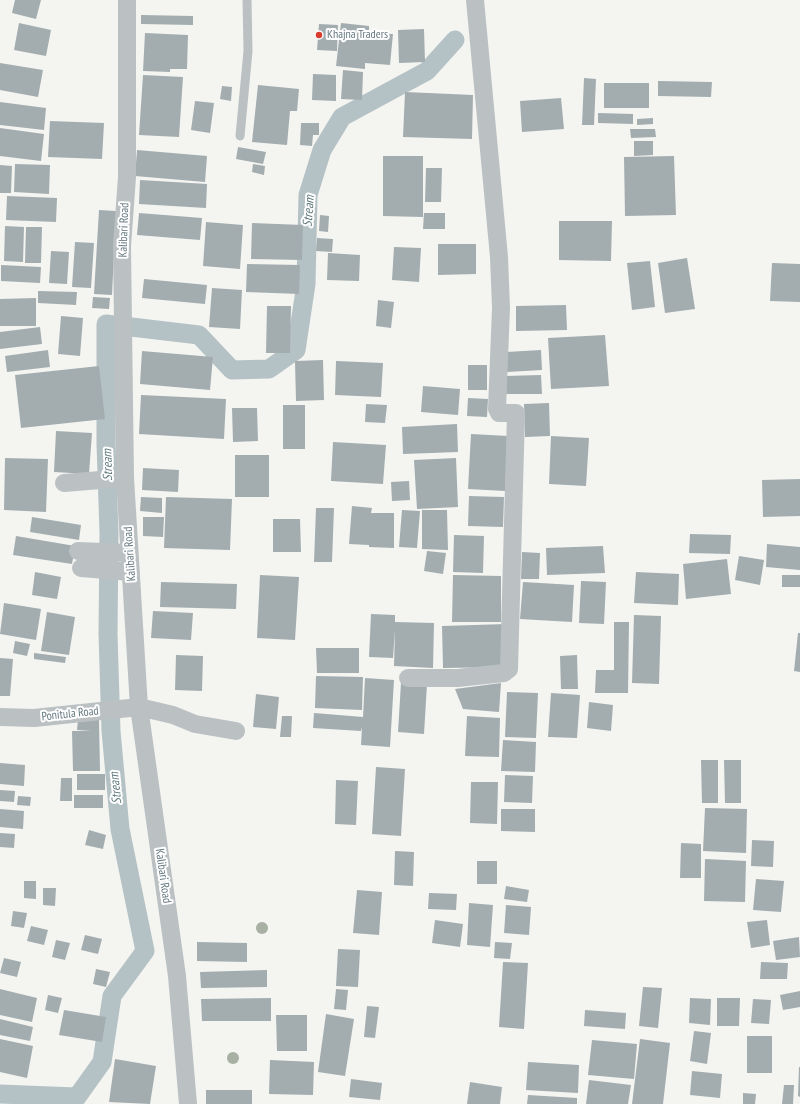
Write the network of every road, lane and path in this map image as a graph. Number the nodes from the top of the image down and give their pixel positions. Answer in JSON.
{"nodes":[{"id":1,"x":127,"y":0,"type":"edge"},
{"id":2,"x":247,"y":0,"type":"edge"},
{"id":3,"x":475,"y":0,"type":"edge"},
{"id":4,"x":240,"y":136,"type":"dead end"},
{"id":5,"x":124,"y":478,"type":"junction"},
{"id":6,"x":64,"y":483,"type":"dead end"},
{"id":7,"x":78,"y":551,"type":"dead end"},
{"id":8,"x":129,"y":553,"type":"junction"},
{"id":9,"x":81,"y":568,"type":"dead end"},
{"id":10,"x":130,"y":572,"type":"junction"},
{"id":11,"x":408,"y":678,"type":"dead end"},
{"id":12,"x":138,"y":708,"type":"junction"},
{"id":13,"x":0,"y":717,"type":"edge"},
{"id":14,"x":236,"y":731,"type":"dead end"},
{"id":15,"x":188,"y":1104,"type":"edge"}],
"edges":[{"from":1,"to":5,"type":"street","name":"Kalibari Road"},
{"from":2,"to":4,"type":"lane"},
{"from":3,"to":11,"type":"street"},
{"from":5,"to":6,"type":"street"},
{"from":5,"to":8,"type":"street","name":"Kalibari Road"},
{"from":7,"to":8,"type":"street"},
{"from":8,"to":10,"type":"street","name":"Kalibari Road"},
{"from":9,"to":10,"type":"street"},
{"from":10,"to":12,"type":"street","name":"Kalibari Road"},
{"from":12,"to":13,"type":"street","name":"Ponitula Road"},
{"from":12,"to":14,"type":"street","name":"Ponitula Road"},
{"from":12,"to":15,"type":"street","name":"Kalibari Road"}]}
